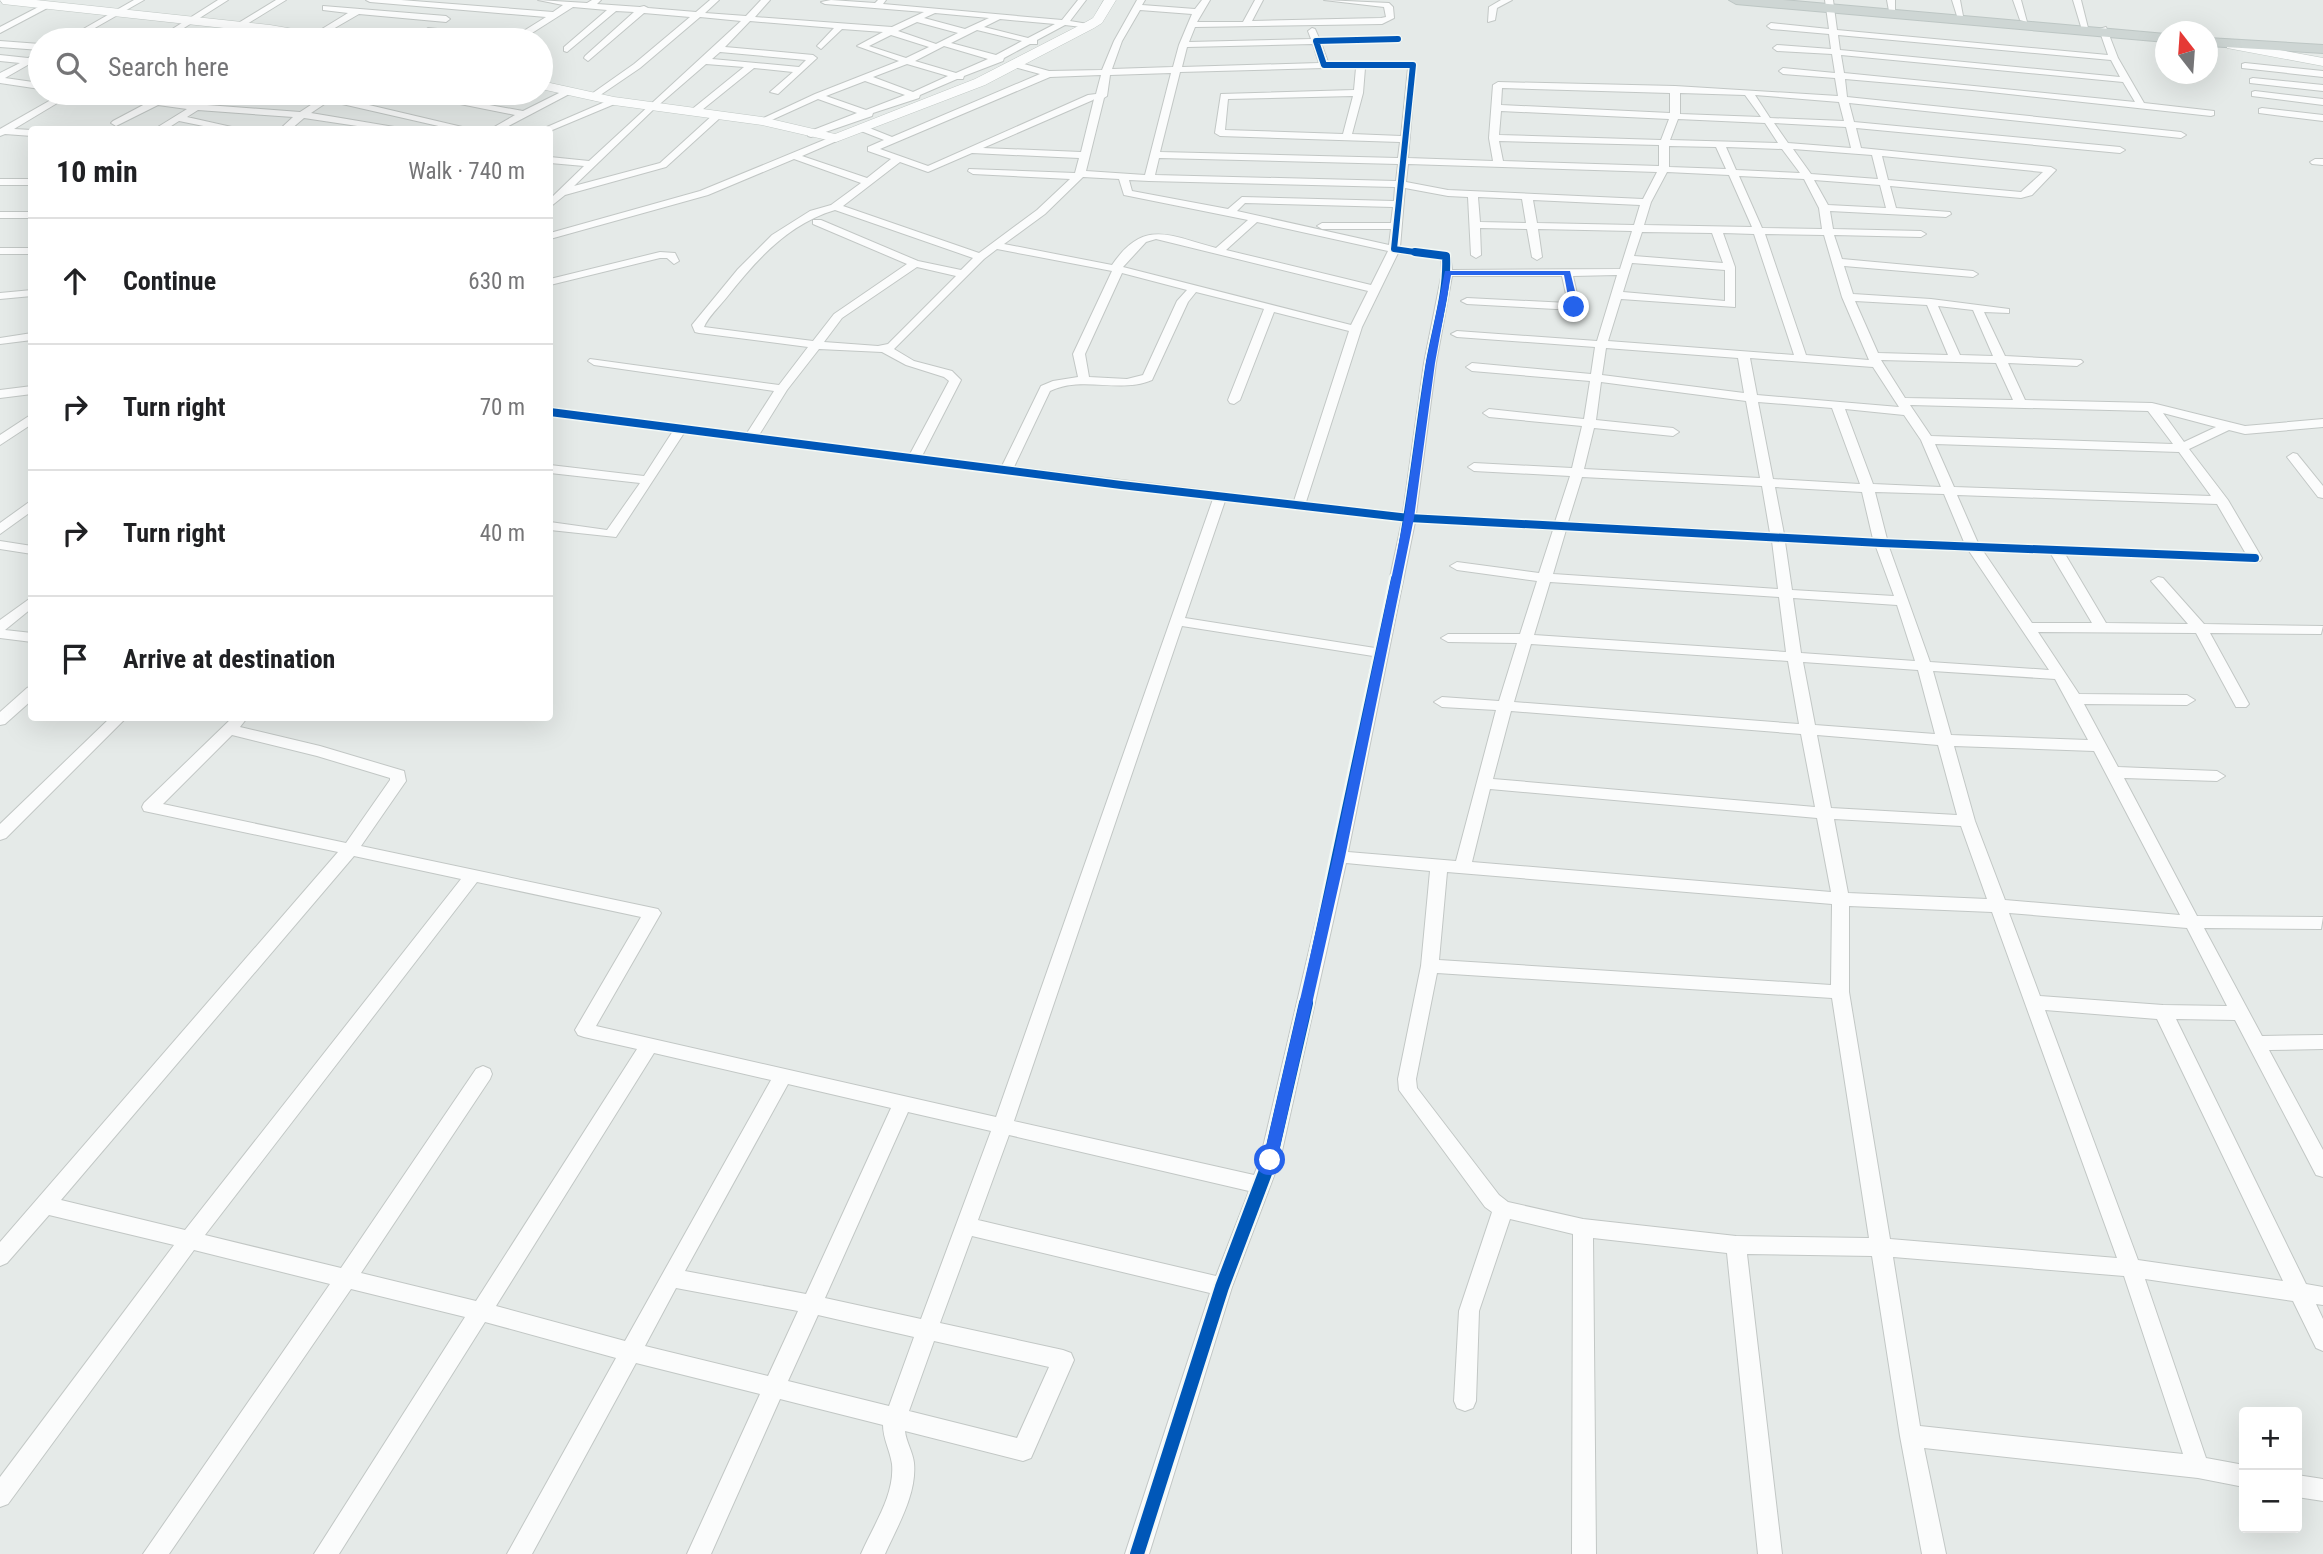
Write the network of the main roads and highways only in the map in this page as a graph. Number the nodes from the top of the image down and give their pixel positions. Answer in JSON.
{"nodes":[{"id":1,"x":1736,"y":0,"type":"edge"},
{"id":2,"x":1778,"y":0,"type":"edge"},
{"id":3,"x":1830,"y":4,"type":"edge"},
{"id":4,"x":1892,"y":4,"type":"edge"},
{"id":5,"x":1956,"y":11,"type":"edge"},
{"id":6,"x":2086,"y":28,"type":"junction"},
{"id":7,"x":2155,"y":37,"type":"edge"},
{"id":8,"x":2218,"y":43,"type":"edge"},
{"id":9,"x":2323,"y":49,"type":"edge"}],
"edges":[{"from":1,"to":3,"type":"main road"},
{"from":2,"to":3,"type":"main road"},
{"from":3,"to":4,"type":"main road"},
{"from":3,"to":5,"type":"main road"},
{"from":4,"to":5,"type":"main road"},
{"from":5,"to":6,"type":"main road"},
{"from":5,"to":6,"type":"main road"},
{"from":6,"to":7,"type":"main road"},
{"from":8,"to":9,"type":"main road"}]}
